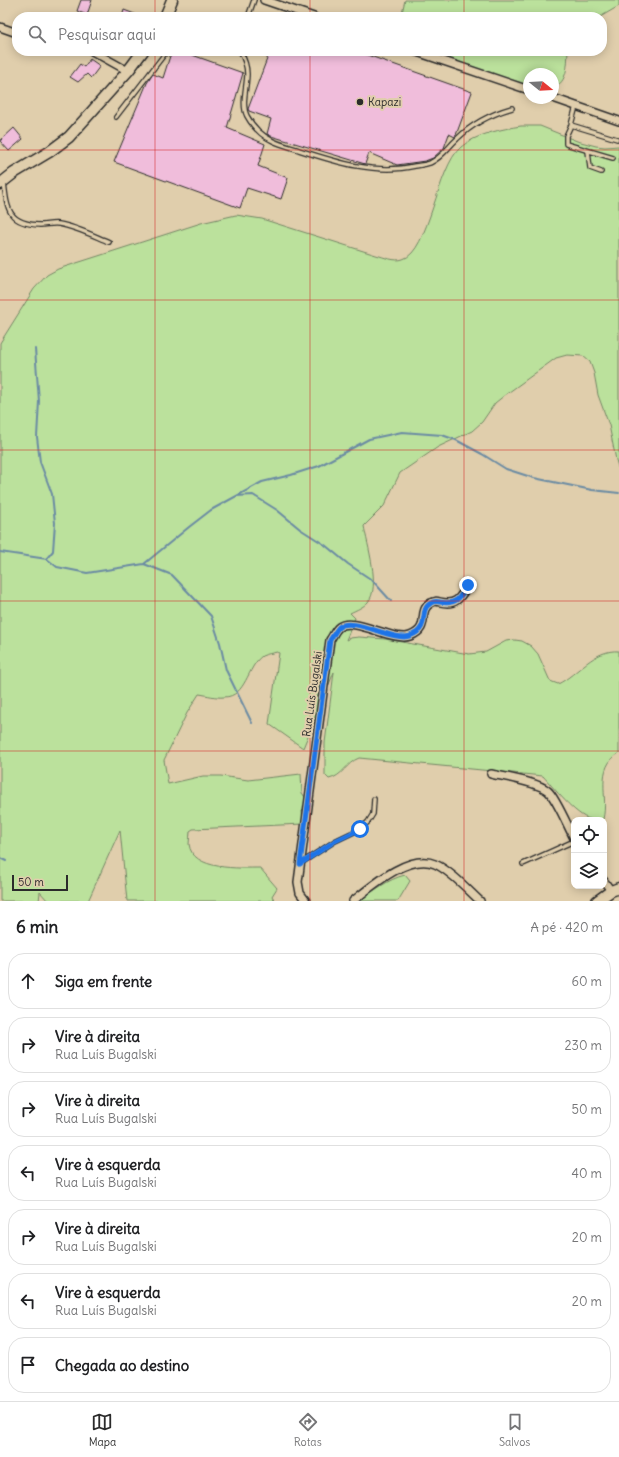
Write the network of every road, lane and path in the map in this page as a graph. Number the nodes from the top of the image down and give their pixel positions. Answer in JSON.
{"nodes":[{"id":1,"x":172,"y":0,"type":"edge"},
{"id":2,"x":254,"y":0,"type":"edge"},
{"id":3,"x":264,"y":0,"type":"edge"},
{"id":4,"x":167,"y":12,"type":"edge"},
{"id":5,"x":250,"y":12,"type":"edge"},
{"id":6,"x":299,"y":12,"type":"edge"},
{"id":7,"x":0,"y":26,"type":"edge"},
{"id":8,"x":12,"y":30,"type":"edge"},
{"id":9,"x":101,"y":56,"type":"edge"},
{"id":10,"x":139,"y":56,"type":"edge"},
{"id":11,"x":163,"y":56,"type":"edge"},
{"id":12,"x":243,"y":56,"type":"edge"},
{"id":13,"x":429,"y":56,"type":"edge"},
{"id":14,"x":128,"y":71,"type":"junction"},
{"id":15,"x":523,"y":88,"type":"edge"},
{"id":16,"x":559,"y":100,"type":"edge"},
{"id":17,"x":576,"y":106,"type":"junction"},
{"id":18,"x":512,"y":108,"type":"dead end"},
{"id":19,"x":116,"y":116,"type":"dead end"},
{"id":20,"x":619,"y":121,"type":"edge"},
{"id":21,"x":572,"y":125,"type":"junction"},
{"id":22,"x":617,"y":139,"type":"dead end"},
{"id":23,"x":588,"y":151,"type":"junction"},
{"id":24,"x":613,"y":158,"type":"dead end"},
{"id":25,"x":601,"y":172,"type":"dead end"},
{"id":26,"x":2,"y":183,"type":"edge"},
{"id":27,"x":108,"y":242,"type":"dead end"},
{"id":28,"x":468,"y":585,"type":"dead end"},
{"id":29,"x":491,"y":774,"type":"dead end"},
{"id":30,"x":374,"y":799,"type":"dead end"},
{"id":31,"x":571,"y":832,"type":"edge"},
{"id":32,"x":571,"y":842,"type":"edge"},
{"id":33,"x":300,"y":864,"type":"junction"},
{"id":34,"x":523,"y":864,"type":"dead end"},
{"id":35,"x":607,"y":883,"type":"edge"},
{"id":36,"x":615,"y":890,"type":"edge"},
{"id":37,"x":306,"y":901,"type":"edge"},
{"id":38,"x":353,"y":901,"type":"edge"},
{"id":39,"x":480,"y":901,"type":"edge"},
{"id":40,"x":598,"y":901,"type":"edge"}],
"edges":[{"from":1,"to":4,"type":"street"},
{"from":2,"to":5,"type":"lane"},
{"from":3,"to":6,"type":"street"},
{"from":7,"to":8,"type":"street"},
{"from":9,"to":14,"type":"street"},
{"from":10,"to":14,"type":"street"},
{"from":11,"to":19,"type":"lane"},
{"from":12,"to":18,"type":"lane"},
{"from":13,"to":15,"type":"street"},
{"from":14,"to":26,"type":"street"},
{"from":16,"to":17,"type":"street"},
{"from":17,"to":20,"type":"street"},
{"from":17,"to":21,"type":"lane"},
{"from":21,"to":22,"type":"lane"},
{"from":21,"to":23,"type":"lane"},
{"from":23,"to":24,"type":"lane"},
{"from":23,"to":25,"type":"lane"},
{"from":26,"to":27,"type":"lane"},
{"from":28,"to":33,"type":"street","name":"Rua Luís Bugalski"},
{"from":29,"to":31,"type":"street"},
{"from":30,"to":33,"type":"lane"},
{"from":32,"to":34,"type":"lane"},
{"from":33,"to":37,"type":"street","name":"Rua Luís Bugalski"},
{"from":35,"to":36,"type":"street"},
{"from":36,"to":40,"type":"street"},
{"from":38,"to":39,"type":"street"}]}
